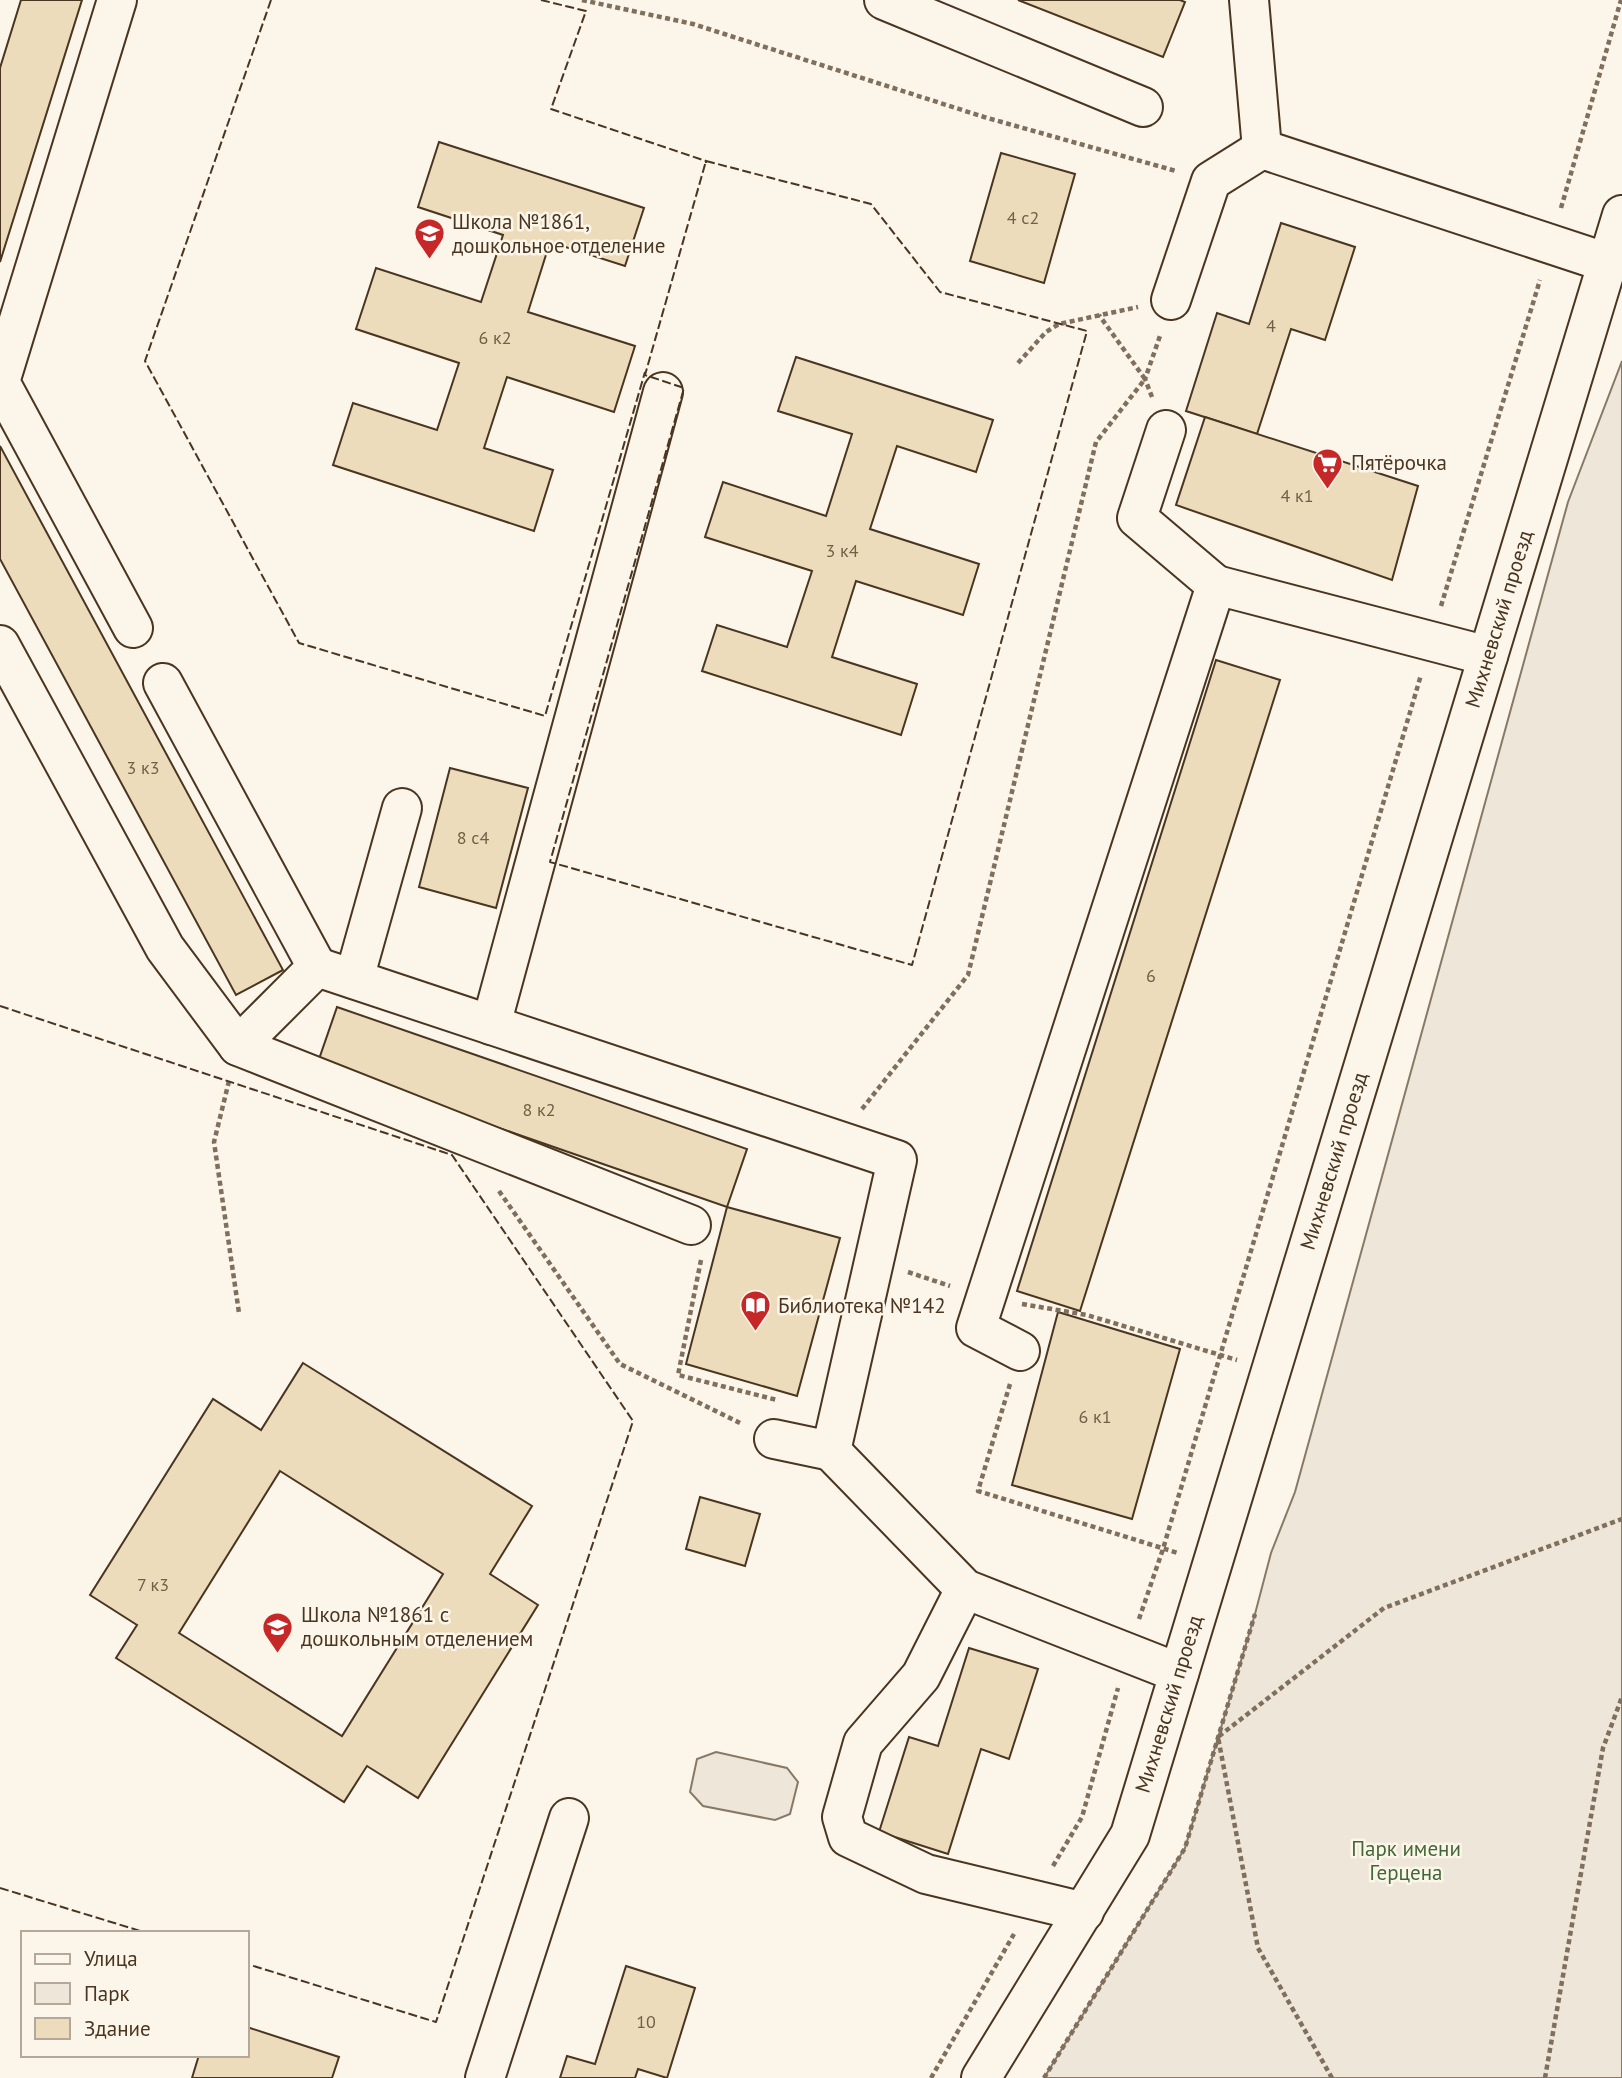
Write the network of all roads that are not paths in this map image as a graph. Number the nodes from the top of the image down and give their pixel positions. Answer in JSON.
{"nodes":[{"id":1,"x":117,"y":0,"type":"edge"},
{"id":2,"x":884,"y":0,"type":"edge"},
{"id":3,"x":1249,"y":0,"type":"edge"},
{"id":4,"x":1143,"y":107,"type":"dead end"},
{"id":5,"x":1262,"y":149,"type":"junction"},
{"id":6,"x":1622,"y":215,"type":"edge"},
{"id":7,"x":1608,"y":263,"type":"junction"},
{"id":8,"x":1171,"y":300,"type":"road end"},
{"id":9,"x":663,"y":392,"type":"dead end"},
{"id":10,"x":1166,"y":430,"type":"road end"},
{"id":11,"x":1216,"y":585,"type":"junction"},
{"id":12,"x":133,"y":628,"type":"dead end"},
{"id":13,"x":0,"y":645,"type":"edge"},
{"id":14,"x":1488,"y":656,"type":"junction"},
{"id":15,"x":163,"y":683,"type":"dead end"},
{"id":16,"x":402,"y":808,"type":"dead end"},
{"id":17,"x":317,"y":967,"type":"junction"},
{"id":18,"x":354,"y":979,"type":"junction"},
{"id":19,"x":491,"y":1025,"type":"junction"},
{"id":20,"x":238,"y":1046,"type":"junction"},
{"id":21,"x":691,"y":1225,"type":"road end"},
{"id":22,"x":1020,"y":1351,"type":"road end"},
{"id":23,"x":774,"y":1439,"type":"road end"},
{"id":24,"x":831,"y":1451,"type":"junction"},
{"id":25,"x":965,"y":1589,"type":"junction"},
{"id":26,"x":1179,"y":1672,"type":"junction"},
{"id":27,"x":569,"y":1818,"type":"dead end"},
{"id":28,"x":1084,"y":1912,"type":"junction"},
{"id":29,"x":485,"y":2078,"type":"edge"},
{"id":30,"x":981,"y":2078,"type":"edge"}],
"edges":[{"from":1,"to":12,"type":"street"},
{"from":2,"to":4,"type":"street"},
{"from":3,"to":5,"type":"street"},
{"from":5,"to":7,"type":"street"},
{"from":5,"to":8,"type":"street"},
{"from":6,"to":7,"type":"street","name":"Михневский проезд"},
{"from":7,"to":14,"type":"street","name":"Михневский проезд"},
{"from":9,"to":19,"type":"street"},
{"from":10,"to":11,"type":"street"},
{"from":11,"to":14,"type":"street"},
{"from":11,"to":22,"type":"street"},
{"from":13,"to":20,"type":"street"},
{"from":14,"to":26,"type":"street","name":"Михневский проезд"},
{"from":15,"to":17,"type":"street"},
{"from":16,"to":18,"type":"street"},
{"from":17,"to":18,"type":"street"},
{"from":17,"to":20,"type":"street"},
{"from":18,"to":19,"type":"street"},
{"from":19,"to":24,"type":"street"},
{"from":20,"to":21,"type":"street"},
{"from":23,"to":24,"type":"street"},
{"from":24,"to":25,"type":"street"},
{"from":25,"to":26,"type":"street"},
{"from":25,"to":28,"type":"street"},
{"from":26,"to":28,"type":"street","name":"Михневский проезд"},
{"from":27,"to":29,"type":"street"},
{"from":28,"to":30,"type":"street","name":"Михневский проезд"}]}
